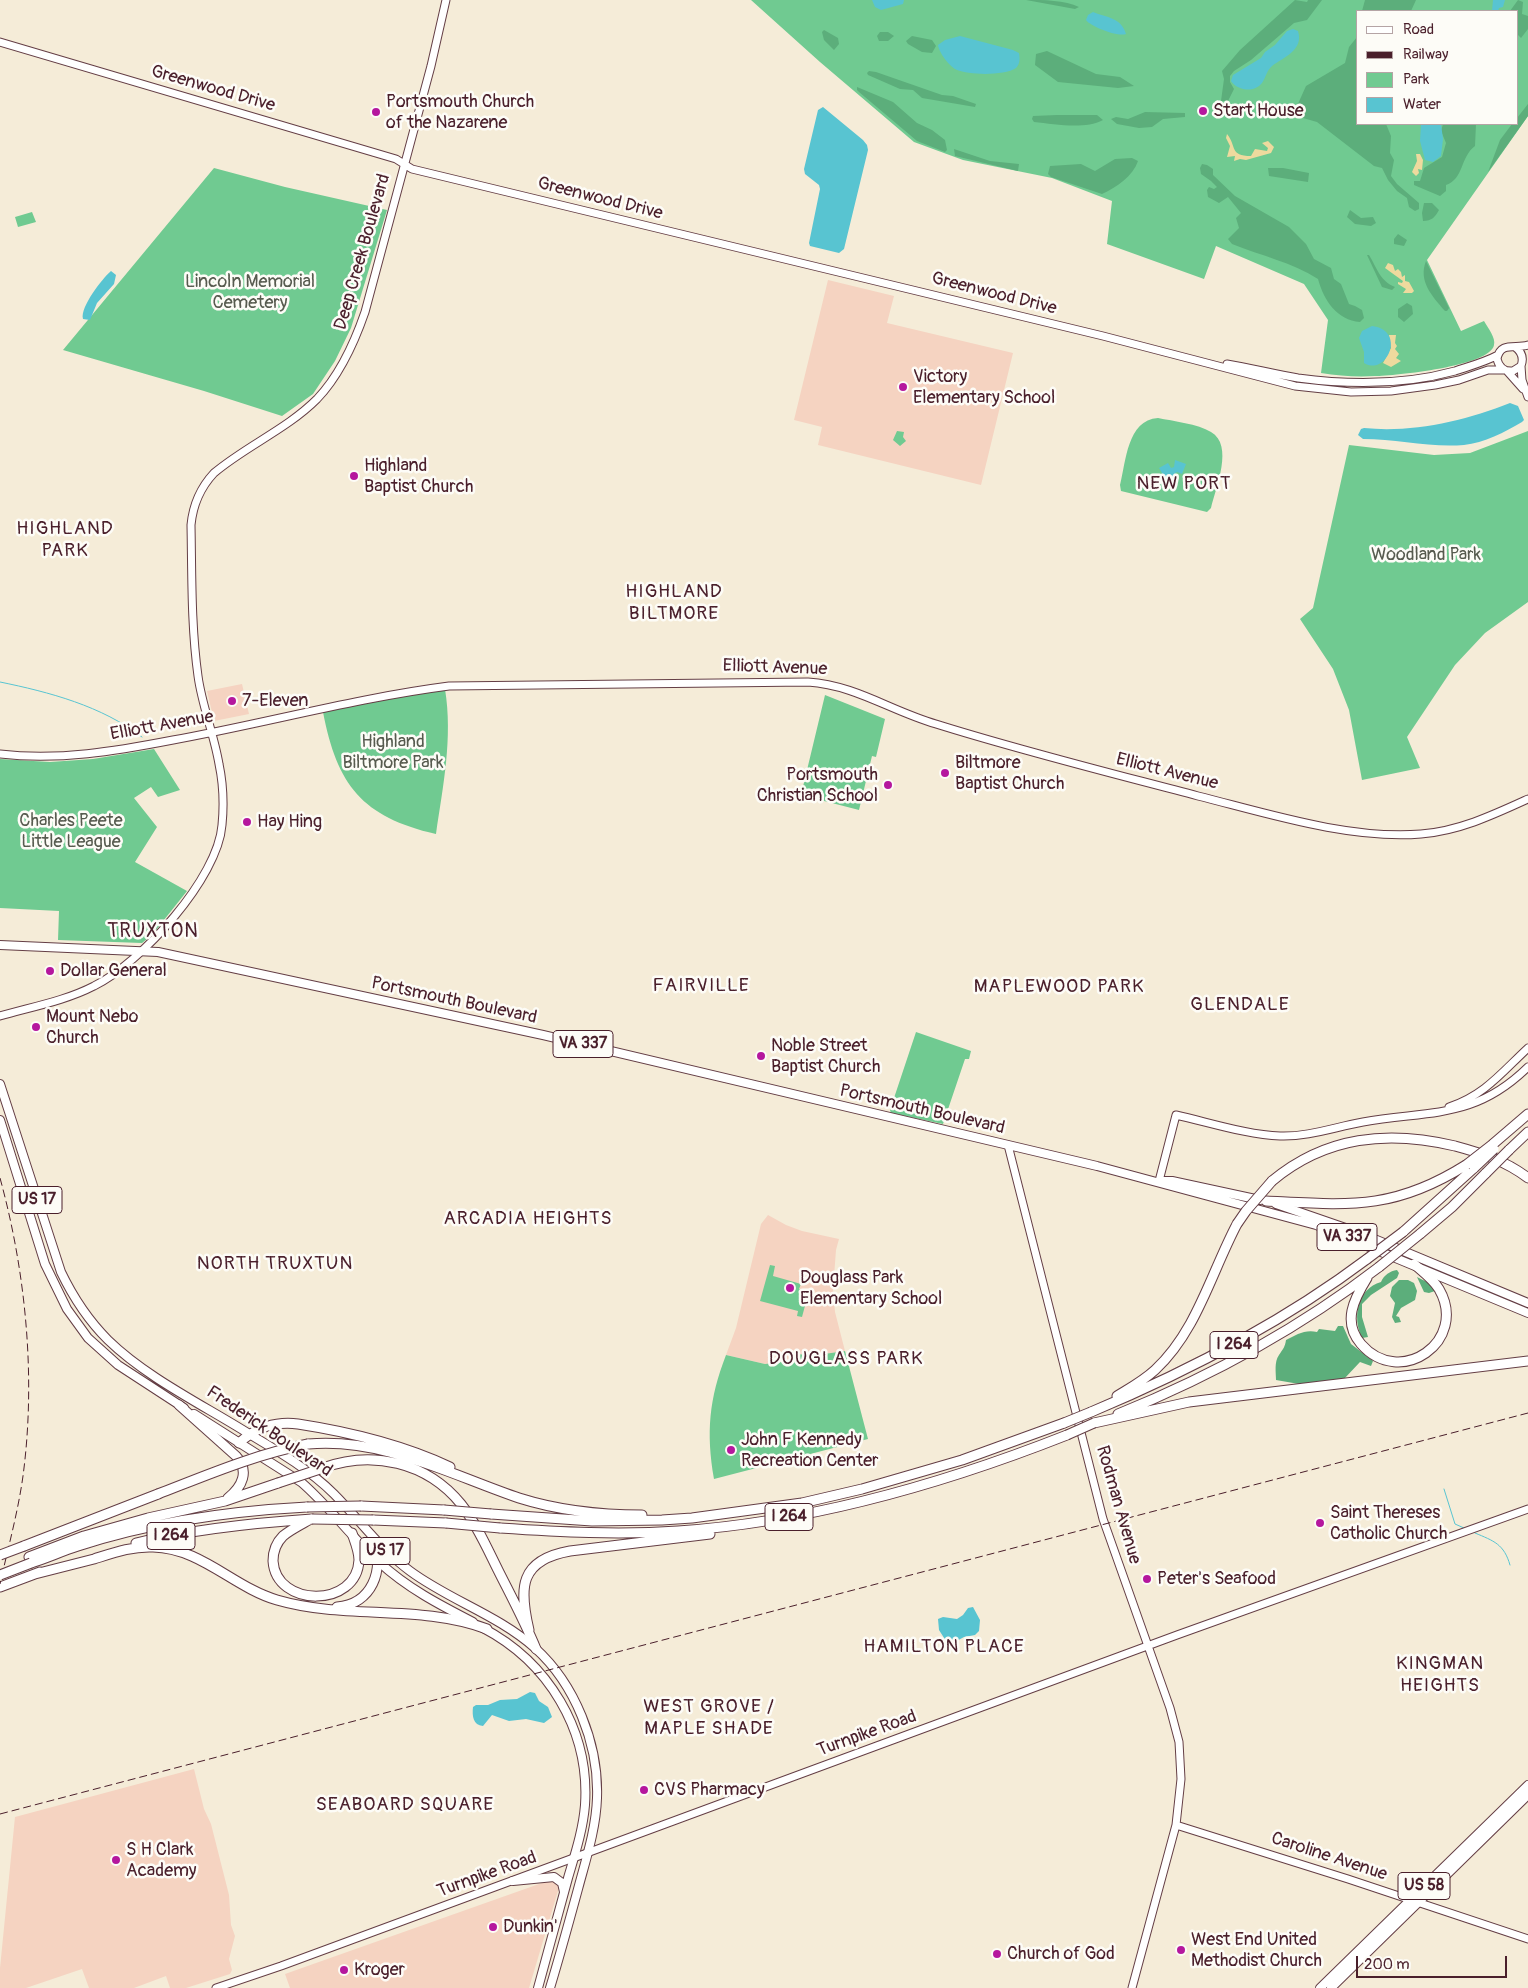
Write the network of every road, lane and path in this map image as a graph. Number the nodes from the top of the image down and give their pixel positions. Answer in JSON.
{"nodes":[{"id":1,"x":446,"y":0,"type":"edge"},
{"id":2,"x":0,"y":42,"type":"edge"},
{"id":3,"x":404,"y":164,"type":"junction"},
{"id":4,"x":1528,"y":345,"type":"edge"},
{"id":5,"x":1515,"y":347,"type":"junction"},
{"id":6,"x":1498,"y":354,"type":"junction"},
{"id":7,"x":1528,"y":356,"type":"edge"},
{"id":8,"x":1202,"y":360,"type":"junction"},
{"id":9,"x":1522,"y":364,"type":"junction"},
{"id":10,"x":1505,"y":370,"type":"junction"},
{"id":11,"x":1527,"y":395,"type":"edge"},
{"id":12,"x":211,"y":733,"type":"junction"},
{"id":13,"x":0,"y":754,"type":"edge"},
{"id":14,"x":1528,"y":799,"type":"edge"},
{"id":15,"x":0,"y":945,"type":"edge"},
{"id":16,"x":143,"y":950,"type":"junction"},
{"id":17,"x":0,"y":1016,"type":"edge"},
{"id":18,"x":1528,"y":1048,"type":"edge"},
{"id":19,"x":1528,"y":1067,"type":"edge"},
{"id":20,"x":0,"y":1084,"type":"edge"},
{"id":21,"x":1528,"y":1115,"type":"edge"},
{"id":22,"x":1415,"y":1116,"type":"junction"},
{"id":23,"x":0,"y":1120,"type":"edge"},
{"id":24,"x":1528,"y":1132,"type":"edge"},
{"id":25,"x":1008,"y":1145,"type":"junction"},
{"id":26,"x":1470,"y":1167,"type":"junction"},
{"id":27,"x":1528,"y":1178,"type":"edge"},
{"id":28,"x":1159,"y":1181,"type":"junction"},
{"id":29,"x":1266,"y":1201,"type":"junction"},
{"id":30,"x":1414,"y":1264,"type":"junction"},
{"id":31,"x":1369,"y":1274,"type":"junction"},
{"id":32,"x":1528,"y":1303,"type":"edge"},
{"id":33,"x":1528,"y":1312,"type":"edge"},
{"id":34,"x":1528,"y":1361,"type":"edge"},
{"id":35,"x":179,"y":1405,"type":"junction"},
{"id":36,"x":1091,"y":1412,"type":"junction"},
{"id":37,"x":1094,"y":1423,"type":"junction"},
{"id":38,"x":249,"y":1433,"type":"junction"},
{"id":39,"x":239,"y":1443,"type":"junction"},
{"id":40,"x":484,"y":1485,"type":"junction"},
{"id":41,"x":224,"y":1501,"type":"junction"},
{"id":42,"x":1528,"y":1509,"type":"edge"},
{"id":43,"x":789,"y":1517,"type":"junction"},
{"id":44,"x":692,"y":1518,"type":"junction"},
{"id":45,"x":312,"y":1519,"type":"junction"},
{"id":46,"x":352,"y":1533,"type":"junction"},
{"id":47,"x":373,"y":1540,"type":"junction"},
{"id":48,"x":0,"y":1555,"type":"edge"},
{"id":49,"x":30,"y":1560,"type":"junction"},
{"id":50,"x":379,"y":1562,"type":"junction"},
{"id":51,"x":0,"y":1573,"type":"edge"},
{"id":52,"x":35,"y":1574,"type":"junction"},
{"id":53,"x":0,"y":1587,"type":"edge"},
{"id":54,"x":314,"y":1608,"type":"junction"},
{"id":55,"x":487,"y":1629,"type":"junction"},
{"id":56,"x":529,"y":1630,"type":"junction"},
{"id":57,"x":1148,"y":1646,"type":"junction"},
{"id":58,"x":536,"y":1649,"type":"junction"},
{"id":59,"x":1528,"y":1785,"type":"edge"},
{"id":60,"x":1528,"y":1795,"type":"edge"},
{"id":61,"x":1176,"y":1825,"type":"junction"},
{"id":62,"x":588,"y":1854,"type":"junction"},
{"id":63,"x":574,"y":1859,"type":"junction"},
{"id":64,"x":513,"y":1882,"type":"junction"},
{"id":65,"x":564,"y":1894,"type":"junction"},
{"id":66,"x":1414,"y":1901,"type":"junction"},
{"id":67,"x":1528,"y":1939,"type":"edge"},
{"id":68,"x":216,"y":1988,"type":"edge"},
{"id":69,"x":538,"y":1988,"type":"edge"},
{"id":70,"x":550,"y":1988,"type":"edge"},
{"id":71,"x":1132,"y":1988,"type":"edge"},
{"id":72,"x":1320,"y":1988,"type":"edge"},
{"id":73,"x":1331,"y":1988,"type":"edge"}],
"edges":[{"from":1,"to":3,"type":"street","name":"Deep Creek Boulevard"},
{"from":2,"to":3,"type":"street","name":"Greenwood Drive"},
{"from":3,"to":8,"type":"street","name":"Greenwood Drive"},
{"from":3,"to":12,"type":"street","name":"Deep Creek Boulevard"},
{"from":4,"to":5,"type":"street"},
{"from":5,"to":6,"type":"street"},
{"from":5,"to":9,"type":"street"},
{"from":6,"to":8,"type":"street","name":"Greenwood Drive"},
{"from":6,"to":10,"type":"street"},
{"from":7,"to":9,"type":"street"},
{"from":8,"to":10,"type":"street","name":"Greenwood Drive"},
{"from":9,"to":10,"type":"street"},
{"from":9,"to":11,"type":"street"},
{"from":10,"to":11,"type":"street"},
{"from":12,"to":13,"type":"street","name":"Elliott Avenue"},
{"from":12,"to":14,"type":"street","name":"Elliott Avenue"},
{"from":12,"to":16,"type":"street","name":"Deep Creek Boulevard"},
{"from":15,"to":16,"type":"main road","name":"Portsmouth Boulevard","number":"VA 337"},
{"from":16,"to":17,"type":"street","name":"Deep Creek Boulevard"},
{"from":16,"to":25,"type":"main road","name":"Portsmouth Boulevard","number":"VA 337"},
{"from":18,"to":22,"type":"street"},
{"from":19,"to":22,"type":"street"},
{"from":20,"to":38,"type":"main road","name":"Frederick Boulevard","number":"US 17"},
{"from":21,"to":26,"type":"highway","number":"I 264","bridge":true},
{"from":22,"to":28,"type":"street"},
{"from":23,"to":35,"type":"main road","name":"Frederick Boulevard","number":"US 17"},
{"from":24,"to":31,"type":"highway","number":"I 264","bridge":true},
{"from":25,"to":28,"type":"main road","name":"Portsmouth Boulevard","number":"VA 337"},
{"from":25,"to":57,"type":"street","name":"Rodman Avenue"},
{"from":26,"to":29,"type":"highway"},
{"from":26,"to":36,"type":"highway","number":"I 264","bridge":true},
{"from":27,"to":36,"type":"highway","bridge":true},
{"from":28,"to":29,"type":"main road","name":"Portsmouth Boulevard","number":"VA 337"},
{"from":28,"to":30,"type":"main road","name":"Portsmouth Boulevard","number":"VA 337"},
{"from":29,"to":32,"type":"main road","name":"Portsmouth Boulevard","number":"VA 337"},
{"from":30,"to":31,"type":"highway"},
{"from":30,"to":33,"type":"main road","name":"Portsmouth Boulevard","number":"VA 337"},
{"from":31,"to":37,"type":"highway","number":"I 264"},
{"from":34,"to":37,"type":"highway"},
{"from":35,"to":39,"type":"main road","name":"Frederick Boulevard","number":"US 17"},
{"from":35,"to":41,"type":"highway"},
{"from":36,"to":44,"type":"highway","number":"I 264","bridge":true},
{"from":37,"to":43,"type":"highway","number":"I 264","bridge":true},
{"from":38,"to":39,"type":"highway"},
{"from":38,"to":40,"type":"highway"},
{"from":38,"to":47,"type":"main road","name":"Frederick Boulevard","number":"US 17"},
{"from":39,"to":46,"type":"main road","name":"Frederick Boulevard","number":"US 17"},
{"from":40,"to":44,"type":"highway"},
{"from":40,"to":48,"type":"highway","bridge":true},
{"from":41,"to":49,"type":"highway"},
{"from":41,"to":56,"type":"highway","bridge":true},
{"from":42,"to":57,"type":"street","name":"Turnpike Road"},
{"from":43,"to":45,"type":"highway","number":"I 264","bridge":true},
{"from":43,"to":56,"type":"highway"},
{"from":44,"to":49,"type":"highway","number":"I 264","bridge":true},
{"from":45,"to":46,"type":"highway"},
{"from":45,"to":52,"type":"highway","number":"I 264"},
{"from":46,"to":50,"type":"main road","name":"Frederick Boulevard","number":"US 17"},
{"from":47,"to":50,"type":"highway"},
{"from":47,"to":58,"type":"main road","name":"Frederick Boulevard","number":"US 17"},
{"from":49,"to":51,"type":"highway","number":"I 264","bridge":true},
{"from":50,"to":54,"type":"highway"},
{"from":50,"to":55,"type":"main road","name":"Frederick Boulevard","number":"US 17"},
{"from":52,"to":53,"type":"highway","number":"I 264"},
{"from":52,"to":54,"type":"highway"},
{"from":54,"to":55,"type":"highway"},
{"from":55,"to":63,"type":"main road","name":"Frederick Boulevard","number":"US 17"},
{"from":56,"to":58,"type":"highway"},
{"from":57,"to":61,"type":"street","name":"Rodman Avenue"},
{"from":57,"to":62,"type":"street","name":"Turnpike Road"},
{"from":58,"to":62,"type":"main road","name":"Frederick Boulevard","number":"US 17"},
{"from":59,"to":66,"type":"main road","number":"US 58"},
{"from":60,"to":66,"type":"main road","number":"US 58"},
{"from":61,"to":66,"type":"street","name":"Caroline Avenue"},
{"from":61,"to":71,"type":"street","name":"Rodman Avenue"},
{"from":62,"to":63,"type":"street","name":"Turnpike Road"},
{"from":62,"to":70,"type":"main road","name":"Frederick Boulevard","number":"US 17"},
{"from":63,"to":64,"type":"street","name":"Turnpike Road"},
{"from":63,"to":65,"type":"main road","name":"Frederick Boulevard","number":"US 17"},
{"from":64,"to":65,"type":"main road"},
{"from":64,"to":68,"type":"street","name":"Turnpike Road"},
{"from":65,"to":69,"type":"main road","name":"Frederick Boulevard","number":"US 17"},
{"from":66,"to":67,"type":"street","name":"Caroline Avenue"},
{"from":66,"to":72,"type":"main road","number":"US 58"},
{"from":66,"to":73,"type":"main road","number":"US 58"}]}
